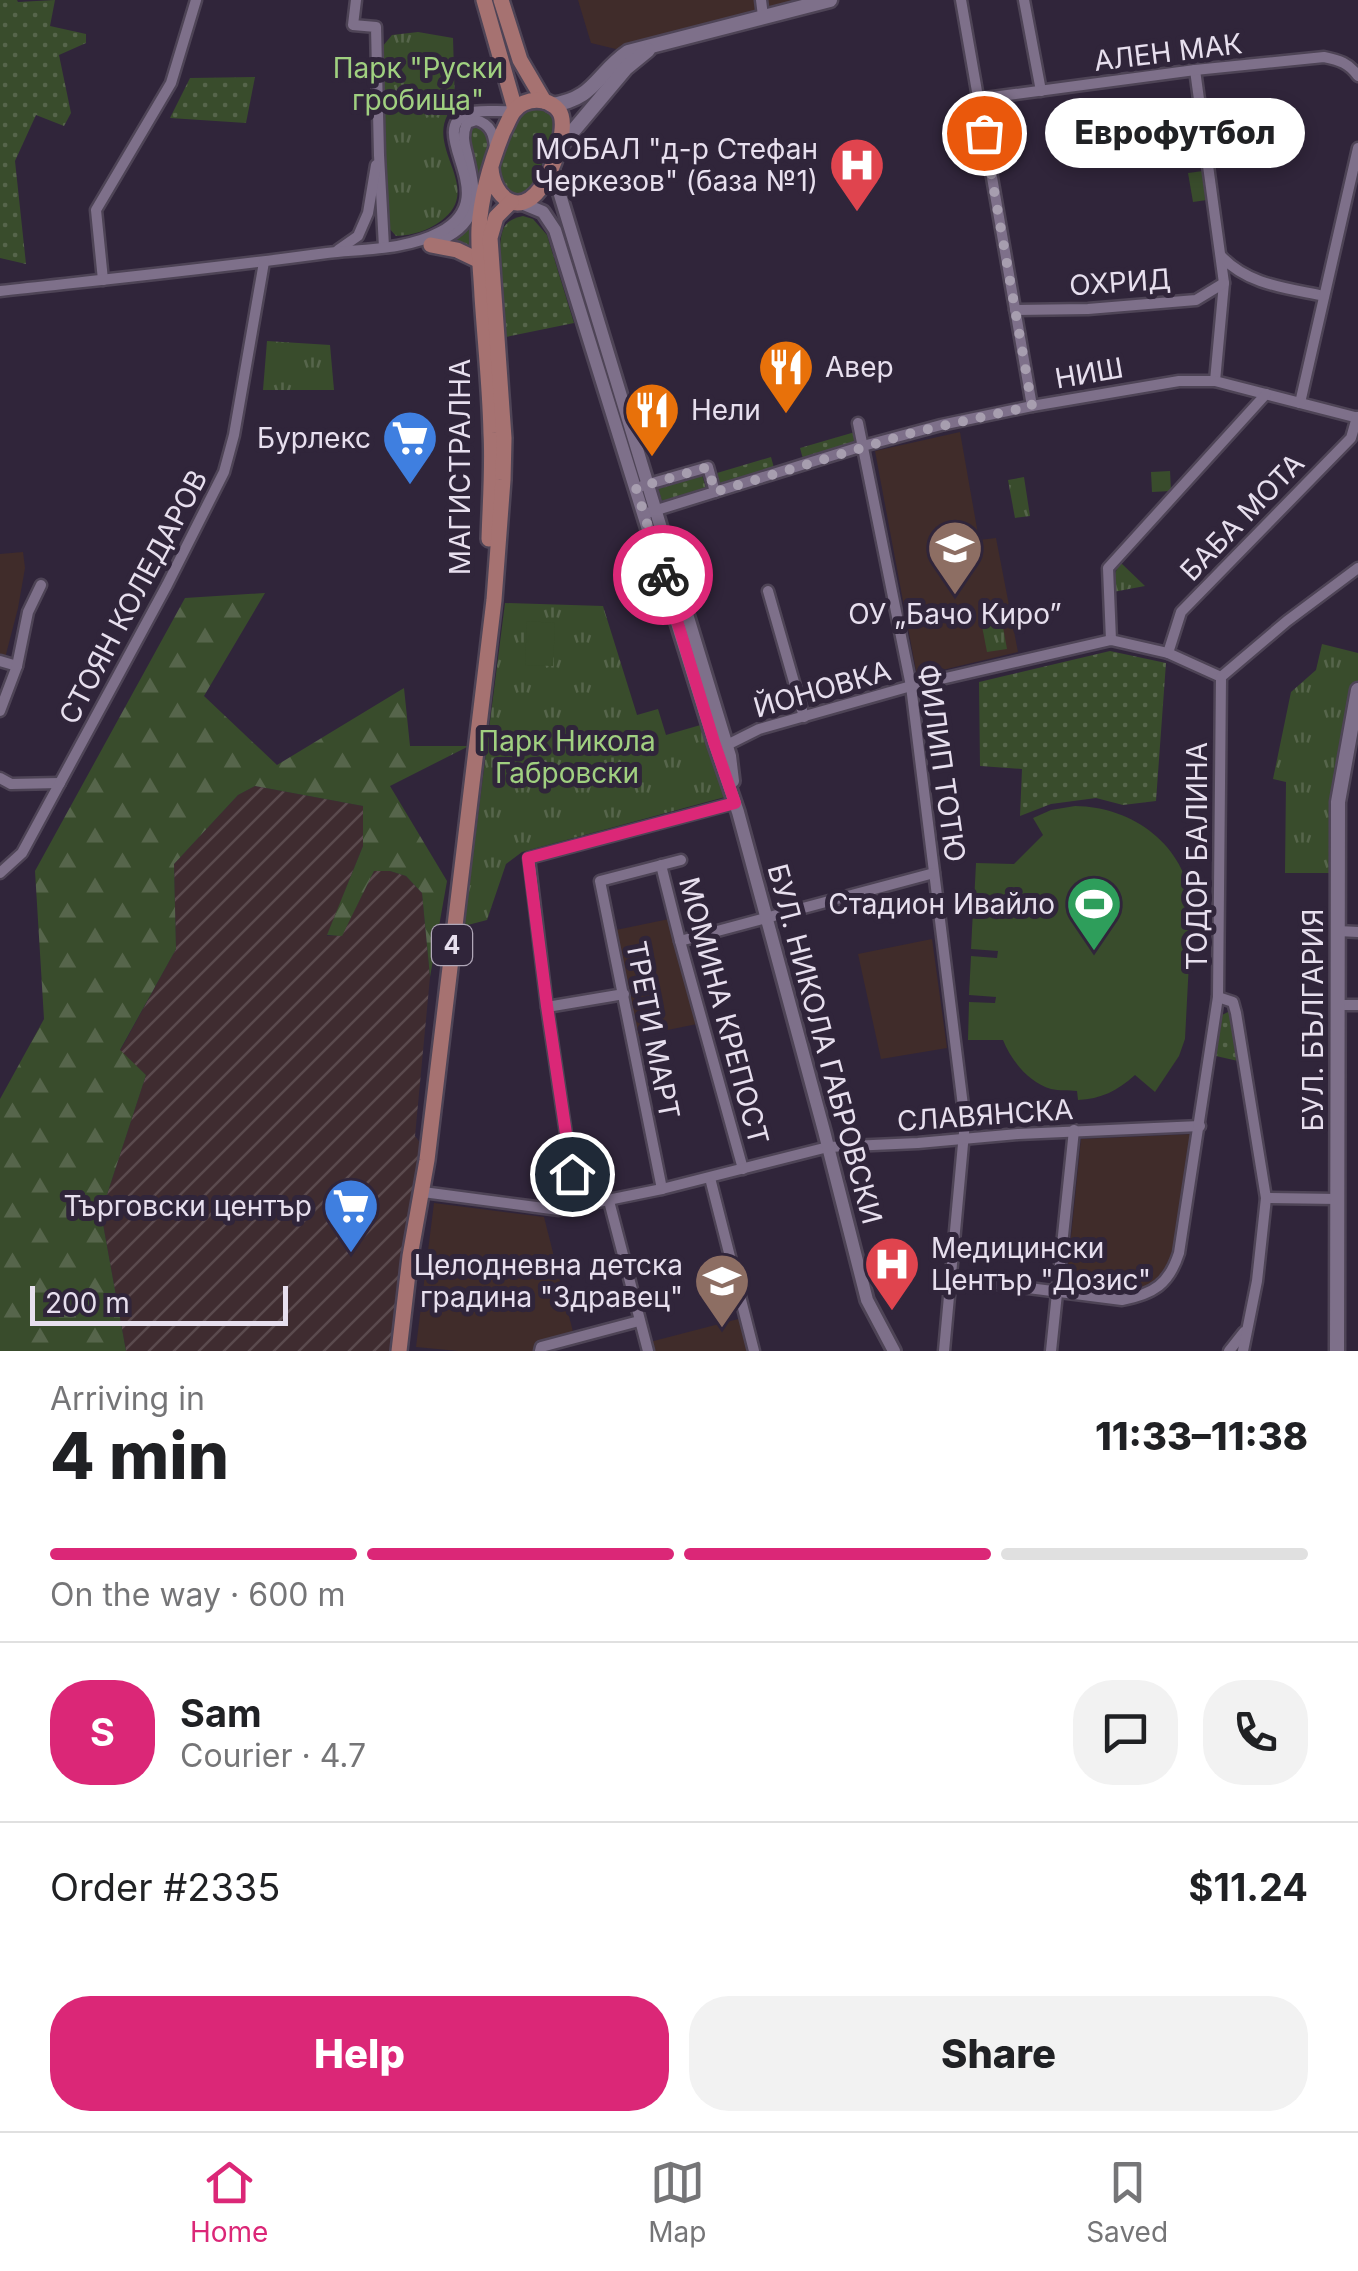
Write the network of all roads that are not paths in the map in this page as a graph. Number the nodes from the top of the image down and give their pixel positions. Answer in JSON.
{"nodes":[{"id":1,"x":196,"y":0,"type":"edge"},
{"id":2,"x":356,"y":0,"type":"edge"},
{"id":3,"x":484,"y":0,"type":"edge"},
{"id":4,"x":502,"y":0,"type":"edge"},
{"id":5,"x":779,"y":0,"type":"edge"},
{"id":6,"x":830,"y":0,"type":"edge"},
{"id":7,"x":962,"y":0,"type":"edge"},
{"id":8,"x":1024,"y":0,"type":"edge"},
{"id":9,"x":807,"y":5,"type":"junction"},
{"id":10,"x":762,"y":8,"type":"edge"},
{"id":11,"x":663,"y":42,"type":"junction"},
{"id":12,"x":1195,"y":70,"type":"junction"},
{"id":13,"x":1358,"y":76,"type":"edge"},
{"id":14,"x":1041,"y":91,"type":"junction"},
{"id":15,"x":978,"y":100,"type":"junction"},
{"id":16,"x":548,"y":103,"type":"junction"},
{"id":17,"x":514,"y":110,"type":"junction"},
{"id":18,"x":1358,"y":148,"type":"edge"},
{"id":19,"x":496,"y":150,"type":"junction"},
{"id":20,"x":378,"y":155,"type":"junction"},
{"id":21,"x":554,"y":157,"type":"junction"},
{"id":22,"x":491,"y":168,"type":"junction"},
{"id":23,"x":515,"y":202,"type":"junction"},
{"id":24,"x":368,"y":213,"type":"junction"},
{"id":25,"x":432,"y":245,"type":"junction"},
{"id":26,"x":384,"y":247,"type":"junction"},
{"id":27,"x":368,"y":249,"type":"junction"},
{"id":28,"x":332,"y":253,"type":"junction"},
{"id":29,"x":1221,"y":256,"type":"junction"},
{"id":30,"x":480,"y":261,"type":"junction"},
{"id":31,"x":264,"y":262,"type":"junction"},
{"id":32,"x":103,"y":280,"type":"junction"},
{"id":33,"x":1224,"y":284,"type":"junction"},
{"id":34,"x":0,"y":292,"type":"edge"},
{"id":35,"x":1324,"y":296,"type":"junction"},
{"id":36,"x":1015,"y":310,"type":"junction"},
{"id":37,"x":1215,"y":382,"type":"junction"},
{"id":38,"x":1266,"y":394,"type":"junction"},
{"id":39,"x":1300,"y":403,"type":"junction"},
{"id":40,"x":1032,"y":406,"type":"junction"},
{"id":41,"x":1357,"y":417,"type":"edge"},
{"id":42,"x":858,"y":423,"type":"dead end"},
{"id":43,"x":863,"y":446,"type":"junction"},
{"id":44,"x":642,"y":486,"type":"junction"},
{"id":45,"x":715,"y":492,"type":"junction"},
{"id":46,"x":650,"y":512,"type":"junction"},
{"id":47,"x":1358,"y":568,"type":"edge"},
{"id":48,"x":40,"y":585,"type":"dead end"},
{"id":49,"x":768,"y":590,"type":"dead end"},
{"id":50,"x":1110,"y":640,"type":"junction"},
{"id":51,"x":1168,"y":653,"type":"junction"},
{"id":52,"x":0,"y":661,"type":"edge"},
{"id":53,"x":17,"y":666,"type":"junction"},
{"id":54,"x":1221,"y":677,"type":"junction"},
{"id":55,"x":911,"y":686,"type":"junction"},
{"id":56,"x":1358,"y":690,"type":"edge"},
{"id":57,"x":480,"y":708,"type":"junction"},
{"id":58,"x":0,"y":711,"type":"edge"},
{"id":59,"x":804,"y":717,"type":"junction"},
{"id":60,"x":727,"y":744,"type":"junction"},
{"id":61,"x":0,"y":778,"type":"edge"},
{"id":62,"x":60,"y":783,"type":"junction"},
{"id":63,"x":735,"y":803,"type":"junction"},
{"id":64,"x":681,"y":860,"type":"dead end"},
{"id":65,"x":661,"y":865,"type":"junction"},
{"id":66,"x":934,"y":872,"type":"junction"},
{"id":67,"x":0,"y":873,"type":"edge"},
{"id":68,"x":766,"y":918,"type":"junction"},
{"id":69,"x":1338,"y":931,"type":"junction"},
{"id":70,"x":1358,"y":932,"type":"edge"},
{"id":71,"x":680,"y":941,"type":"junction"},
{"id":72,"x":624,"y":994,"type":"junction"},
{"id":73,"x":1218,"y":996,"type":"junction"},
{"id":74,"x":1338,"y":1005,"type":"junction"},
{"id":75,"x":1358,"y":1005,"type":"edge"},
{"id":76,"x":547,"y":1006,"type":"junction"},
{"id":77,"x":1200,"y":1126,"type":"junction"},
{"id":78,"x":1074,"y":1130,"type":"junction"},
{"id":79,"x":966,"y":1137,"type":"junction"},
{"id":80,"x":828,"y":1147,"type":"junction"},
{"id":81,"x":743,"y":1168,"type":"junction"},
{"id":82,"x":710,"y":1178,"type":"junction"},
{"id":83,"x":662,"y":1189,"type":"junction"},
{"id":84,"x":423,"y":1192,"type":"junction"},
{"id":85,"x":1266,"y":1198,"type":"junction"},
{"id":86,"x":1337,"y":1199,"type":"junction"},
{"id":87,"x":608,"y":1201,"type":"junction"},
{"id":88,"x":577,"y":1207,"type":"junction"},
{"id":89,"x":419,"y":1210,"type":"junction"},
{"id":90,"x":951,"y":1278,"type":"junction"},
{"id":91,"x":1057,"y":1293,"type":"junction"},
{"id":92,"x":639,"y":1321,"type":"junction"},
{"id":93,"x":1246,"y":1329,"type":"junction"},
{"id":94,"x":399,"y":1351,"type":"edge"},
{"id":95,"x":408,"y":1351,"type":"edge"},
{"id":96,"x":540,"y":1351,"type":"edge"},
{"id":97,"x":648,"y":1351,"type":"edge"},
{"id":98,"x":754,"y":1351,"type":"edge"},
{"id":99,"x":894,"y":1351,"type":"edge"},
{"id":100,"x":944,"y":1351,"type":"edge"},
{"id":101,"x":1050,"y":1351,"type":"edge"},
{"id":102,"x":1229,"y":1351,"type":"edge"},
{"id":103,"x":1242,"y":1351,"type":"edge"},
{"id":104,"x":1336,"y":1351,"type":"edge"}],
"edges":[{"from":1,"to":32,"type":"street"},
{"from":2,"to":20,"type":"street"},
{"from":3,"to":17,"type":"main road"},
{"from":4,"to":16,"type":"main road"},
{"from":5,"to":9,"type":"street"},
{"from":6,"to":9,"type":"main road"},
{"from":7,"to":15,"type":"street"},
{"from":8,"to":14,"type":"street"},
{"from":9,"to":10,"type":"main road"},
{"from":10,"to":11,"type":"main road"},
{"from":11,"to":16,"type":"main road"},
{"from":11,"to":21,"type":"main road"},
{"from":12,"to":13,"type":"street","name":"АЛЕН МАК"},
{"from":12,"to":14,"type":"street","name":"АЛЕН МАК"},
{"from":12,"to":29,"type":"street"},
{"from":14,"to":15,"type":"street","name":"АЛЕН МАК"},
{"from":15,"to":36,"type":"street"},
{"from":16,"to":17,"type":"main road"},
{"from":16,"to":21,"type":"main road"},
{"from":17,"to":19,"type":"main road","name":"МАГИСТРАЛНА","number":"4"},
{"from":17,"to":26,"type":"street"},
{"from":18,"to":35,"type":"street"},
{"from":19,"to":22,"type":"main road","name":"МАГИСТРАЛНА","number":"4"},
{"from":19,"to":25,"type":"street"},
{"from":20,"to":24,"type":"street"},
{"from":20,"to":26,"type":"street"},
{"from":21,"to":23,"type":"main road","name":"МАГИСТРАЛНА","number":"4"},
{"from":21,"to":44,"type":"street","name":"БУЛ. НИКОЛА ГАБРОВСКИ"},
{"from":22,"to":23,"type":"main road"},
{"from":22,"to":30,"type":"main road","name":"МАГИСТРАЛНА","number":"4"},
{"from":23,"to":44,"type":"street","name":"БУЛ. НИКОЛА ГАБРОВСКИ"},
{"from":23,"to":57,"type":"main road","name":"МАГИСТРАЛНА","number":"4"},
{"from":24,"to":27,"type":"street"},
{"from":24,"to":28,"type":"street"},
{"from":25,"to":26,"type":"street"},
{"from":25,"to":30,"type":"main road"},
{"from":26,"to":27,"type":"street"},
{"from":27,"to":28,"type":"street"},
{"from":28,"to":31,"type":"street"},
{"from":29,"to":33,"type":"street"},
{"from":29,"to":35,"type":"street"},
{"from":30,"to":57,"type":"main road","name":"МАГИСТРАЛНА","number":"4"},
{"from":31,"to":32,"type":"street"},
{"from":31,"to":62,"type":"street","name":"СТОЯН КОЛЕДАРОВ"},
{"from":32,"to":34,"type":"street"},
{"from":33,"to":36,"type":"street","name":"ОХРИД"},
{"from":33,"to":37,"type":"street"},
{"from":35,"to":39,"type":"street"},
{"from":36,"to":40,"type":"street"},
{"from":37,"to":38,"type":"street","name":"НИШ"},
{"from":37,"to":40,"type":"street","name":"НИШ"},
{"from":38,"to":39,"type":"street","name":"НИШ"},
{"from":38,"to":50,"type":"street"},
{"from":39,"to":41,"type":"street","name":"НИШ"},
{"from":40,"to":43,"type":"street","name":"НИШ"},
{"from":41,"to":51,"type":"street","name":"БАБА МОТА"},
{"from":42,"to":43,"type":"street","name":"ФИЛИП ТОТЮ"},
{"from":43,"to":45,"type":"street","name":"НИШ"},
{"from":43,"to":55,"type":"street","name":"ФИЛИП ТОТЮ"},
{"from":44,"to":45,"type":"street"},
{"from":44,"to":46,"type":"street","name":"БУЛ. НИКОЛА ГАБРОВСКИ"},
{"from":45,"to":46,"type":"street","name":"НИШ"},
{"from":46,"to":60,"type":"street","name":"БУЛ. НИКОЛА ГАБРОВСКИ"},
{"from":46,"to":63,"type":"street","name":"БУЛ. НИКОЛА ГАБРОВСКИ"},
{"from":47,"to":54,"type":"street"},
{"from":48,"to":53,"type":"street"},
{"from":49,"to":59,"type":"street"},
{"from":50,"to":51,"type":"street","name":"ЙОНОВКА"},
{"from":50,"to":55,"type":"street","name":"ЙОНОВКА"},
{"from":51,"to":54,"type":"street","name":"ЙОНОВКА"},
{"from":52,"to":53,"type":"street"},
{"from":53,"to":58,"type":"street"},
{"from":54,"to":73,"type":"street","name":"ТОДОР БАЛИНА"},
{"from":55,"to":59,"type":"street","name":"ЙОНОВКА"},
{"from":55,"to":66,"type":"street","name":"ФИЛИП ТОТЮ"},
{"from":56,"to":69,"type":"main road","name":"БУЛ. БЪЛГАРИЯ"},
{"from":57,"to":84,"type":"main road","name":"МАГИСТРАЛНА","number":"4"},
{"from":59,"to":60,"type":"street","name":"ЙОНОВКА"},
{"from":60,"to":63,"type":"street","name":"БУЛ. НИКОЛА ГАБРОВСКИ"},
{"from":61,"to":62,"type":"street"},
{"from":62,"to":67,"type":"street","name":"СТОЯН КОЛЕДАРОВ"},
{"from":63,"to":68,"type":"street","name":"БУЛ. НИКОЛА ГАБРОВСКИ"},
{"from":63,"to":76,"type":"street"},
{"from":64,"to":65,"type":"street"},
{"from":65,"to":71,"type":"street","name":"МОМИНА КРЕПОСТ"},
{"from":65,"to":72,"type":"street","name":"ТРЕТИ МАРТ"},
{"from":66,"to":68,"type":"street"},
{"from":66,"to":79,"type":"street","name":"ФИЛИП ТОТЮ"},
{"from":68,"to":71,"type":"street"},
{"from":68,"to":80,"type":"street","name":"БУЛ. НИКОЛА ГАБРОВСКИ"},
{"from":69,"to":70,"type":"street"},
{"from":69,"to":74,"type":"main road","name":"БУЛ. БЪЛГАРИЯ"},
{"from":71,"to":81,"type":"street","name":"МОМИНА КРЕПОСТ"},
{"from":72,"to":76,"type":"street"},
{"from":72,"to":83,"type":"street","name":"ТРЕТИ МАРТ"},
{"from":73,"to":77,"type":"street"},
{"from":73,"to":85,"type":"street","name":"ТОДОР БАЛИНА"},
{"from":74,"to":75,"type":"street"},
{"from":74,"to":86,"type":"main road","name":"БУЛ. БЪЛГАРИЯ"},
{"from":76,"to":88,"type":"street"},
{"from":77,"to":78,"type":"street","name":"СЛАВЯНСКА"},
{"from":77,"to":91,"type":"street"},
{"from":78,"to":79,"type":"street","name":"СЛАВЯНСКА"},
{"from":78,"to":91,"type":"street"},
{"from":79,"to":80,"type":"street","name":"СЛАВЯНСКА"},
{"from":79,"to":90,"type":"street","name":"ФИЛИП ТОТЮ"},
{"from":80,"to":81,"type":"street","name":"СЛАВЯНСКА"},
{"from":80,"to":99,"type":"street","name":"БУЛ. НИКОЛА ГАБРОВСКИ"},
{"from":81,"to":82,"type":"street","name":"СЛАВЯНСКА"},
{"from":82,"to":83,"type":"street","name":"СЛАВЯНСКА"},
{"from":82,"to":98,"type":"street"},
{"from":83,"to":87,"type":"street","name":"СЛАВЯНСКА"},
{"from":84,"to":88,"type":"street","name":"СЛАВЯНСКА"},
{"from":84,"to":89,"type":"main road","name":"МАГИСТРАЛНА","number":"4"},
{"from":85,"to":86,"type":"street"},
{"from":85,"to":93,"type":"street","name":"ТОДОР БАЛИНА"},
{"from":86,"to":104,"type":"main road","name":"БУЛ. БЪЛГАРИЯ"},
{"from":87,"to":88,"type":"street","name":"СЛАВЯНСКА"},
{"from":87,"to":92,"type":"street"},
{"from":89,"to":94,"type":"main road","name":"МАГИСТРАЛНА","number":"4"},
{"from":89,"to":95,"type":"main road","name":"МАГИСТРАЛНА","number":"4"},
{"from":90,"to":91,"type":"street"},
{"from":90,"to":100,"type":"street","name":"ФИЛИП ТОТЮ"},
{"from":91,"to":101,"type":"street"},
{"from":92,"to":96,"type":"street"},
{"from":92,"to":97,"type":"street"},
{"from":93,"to":102,"type":"street"},
{"from":93,"to":103,"type":"street","name":"ТОДОР БАЛИНА"}]}
